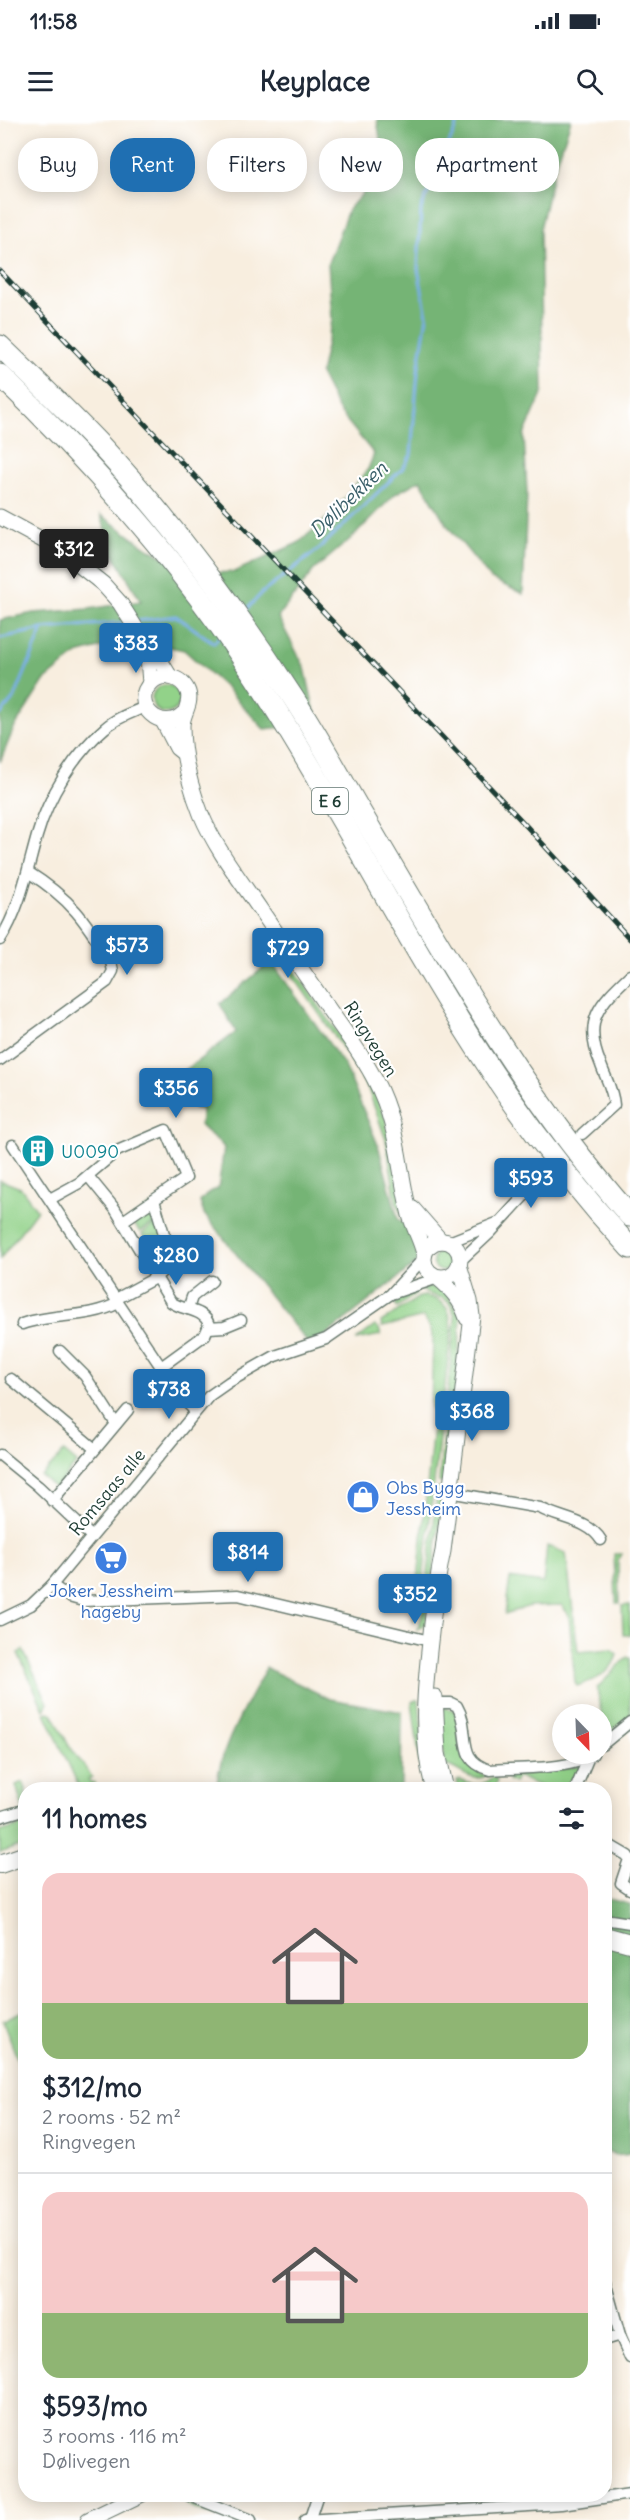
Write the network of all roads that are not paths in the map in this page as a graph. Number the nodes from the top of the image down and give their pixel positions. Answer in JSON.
{"nodes":[{"id":1,"x":0,"y":346,"type":"edge"},
{"id":2,"x":0,"y":375,"type":"edge"},
{"id":3,"x":0,"y":517,"type":"edge"},
{"id":4,"x":147,"y":646,"type":"junction"},
{"id":5,"x":170,"y":677,"type":"junction"},
{"id":6,"x":150,"y":683,"type":"junction"},
{"id":7,"x":146,"y":707,"type":"junction"},
{"id":8,"x":183,"y":714,"type":"junction"},
{"id":9,"x":163,"y":721,"type":"junction"},
{"id":10,"x":182,"y":752,"type":"junction"},
{"id":11,"x":28,"y":872,"type":"junction"},
{"id":12,"x":0,"y":940,"type":"edge"},
{"id":13,"x":630,"y":975,"type":"edge"},
{"id":14,"x":0,"y":1060,"type":"edge"},
{"id":15,"x":582,"y":1134,"type":"dead end"},
{"id":16,"x":13,"y":1145,"type":"dead end"},
{"id":17,"x":544,"y":1174,"type":"dead end"},
{"id":18,"x":88,"y":1176,"type":"junction"},
{"id":19,"x":50,"y":1199,"type":"junction"},
{"id":20,"x":154,"y":1200,"type":"junction"},
{"id":21,"x":409,"y":1205,"type":"junction"},
{"id":22,"x":630,"y":1216,"type":"edge"},
{"id":23,"x":123,"y":1221,"type":"junction"},
{"id":24,"x":498,"y":1222,"type":"junction"},
{"id":25,"x":445,"y":1242,"type":"junction"},
{"id":26,"x":194,"y":1248,"type":"dead end"},
{"id":27,"x":630,"y":1248,"type":"edge"},
{"id":28,"x":424,"y":1256,"type":"junction"},
{"id":29,"x":176,"y":1259,"type":"junction"},
{"id":30,"x":460,"y":1263,"type":"junction"},
{"id":31,"x":155,"y":1278,"type":"junction"},
{"id":32,"x":438,"y":1278,"type":"junction"},
{"id":33,"x":212,"y":1281,"type":"dead end"},
{"id":34,"x":391,"y":1294,"type":"junction"},
{"id":35,"x":117,"y":1301,"type":"junction"},
{"id":36,"x":188,"y":1309,"type":"junction"},
{"id":37,"x":241,"y":1320,"type":"dead end"},
{"id":38,"x":22,"y":1324,"type":"dead end"},
{"id":39,"x":209,"y":1328,"type":"junction"},
{"id":40,"x":470,"y":1330,"type":"junction"},
{"id":41,"x":60,"y":1351,"type":"dead end"},
{"id":42,"x":161,"y":1367,"type":"junction"},
{"id":43,"x":11,"y":1379,"type":"dead end"},
{"id":44,"x":128,"y":1410,"type":"dead end"},
{"id":45,"x":195,"y":1411,"type":"junction"},
{"id":46,"x":116,"y":1424,"type":"junction"},
{"id":47,"x":95,"y":1449,"type":"junction"},
{"id":48,"x":0,"y":1455,"type":"edge"},
{"id":49,"x":449,"y":1492,"type":"junction"},
{"id":50,"x":52,"y":1501,"type":"junction"},
{"id":51,"x":91,"y":1536,"type":"junction"},
{"id":52,"x":601,"y":1540,"type":"dead end"},
{"id":53,"x":443,"y":1551,"type":"junction"},
{"id":54,"x":52,"y":1585,"type":"junction"},
{"id":55,"x":0,"y":1620,"type":"edge"},
{"id":56,"x":430,"y":1641,"type":"junction"},
{"id":57,"x":430,"y":1703,"type":"junction"},
{"id":58,"x":630,"y":1722,"type":"edge"},
{"id":59,"x":612,"y":1737,"type":"edge"},
{"id":60,"x":552,"y":1763,"type":"edge"},
{"id":61,"x":586,"y":1764,"type":"edge"},
{"id":62,"x":432,"y":1782,"type":"edge"},
{"id":63,"x":444,"y":1782,"type":"edge"},
{"id":64,"x":579,"y":1782,"type":"edge"},
{"id":65,"x":18,"y":1812,"type":"edge"},
{"id":66,"x":0,"y":1817,"type":"edge"},
{"id":67,"x":612,"y":1847,"type":"edge"},
{"id":68,"x":18,"y":1857,"type":"edge"},
{"id":69,"x":0,"y":1864,"type":"edge"},
{"id":70,"x":630,"y":1889,"type":"edge"},
{"id":71,"x":612,"y":1920,"type":"edge"},
{"id":72,"x":630,"y":1923,"type":"edge"},
{"id":73,"x":612,"y":1938,"type":"edge"},
{"id":74,"x":630,"y":1943,"type":"edge"},
{"id":75,"x":612,"y":2306,"type":"edge"},
{"id":76,"x":620,"y":2335,"type":"junction"},
{"id":77,"x":612,"y":2338,"type":"edge"},
{"id":78,"x":630,"y":2358,"type":"edge"},
{"id":79,"x":630,"y":2494,"type":"edge"},
{"id":80,"x":612,"y":2497,"type":"edge"},
{"id":81,"x":125,"y":2502,"type":"edge"},
{"id":82,"x":208,"y":2502,"type":"edge"},
{"id":83,"x":314,"y":2502,"type":"edge"},
{"id":84,"x":573,"y":2502,"type":"edge"},
{"id":85,"x":307,"y":2519,"type":"edge"},
{"id":86,"x":88,"y":2520,"type":"edge"},
{"id":87,"x":251,"y":2520,"type":"edge"}],
"edges":[{"from":1,"to":22,"type":"highway","number":"E 6"},
{"from":2,"to":27,"type":"highway","number":"E 6"},
{"from":3,"to":4,"type":"main road"},
{"from":4,"to":5,"type":"main road"},
{"from":4,"to":6,"type":"main road"},
{"from":5,"to":6,"type":"main road"},
{"from":5,"to":8,"type":"main road"},
{"from":6,"to":7,"type":"main road"},
{"from":7,"to":9,"type":"main road"},
{"from":7,"to":11,"type":"street"},
{"from":8,"to":9,"type":"main road"},
{"from":8,"to":10,"type":"main road","name":"Ringvegen"},
{"from":9,"to":10,"type":"main road","name":"Ringvegen"},
{"from":10,"to":21,"type":"main road","name":"Ringvegen"},
{"from":11,"to":12,"type":"street"},
{"from":11,"to":14,"type":"street"},
{"from":13,"to":15,"type":"street"},
{"from":16,"to":19,"type":"street"},
{"from":17,"to":24,"type":"street"},
{"from":18,"to":19,"type":"street"},
{"from":18,"to":20,"type":"street"},
{"from":18,"to":23,"type":"street"},
{"from":19,"to":35,"type":"street"},
{"from":20,"to":23,"type":"street"},
{"from":20,"to":29,"type":"street"},
{"from":21,"to":25,"type":"main road"},
{"from":21,"to":28,"type":"main road","name":"Ringvegen"},
{"from":23,"to":31,"type":"street"},
{"from":24,"to":25,"type":"street"},
{"from":24,"to":30,"type":"street"},
{"from":25,"to":28,"type":"main road"},
{"from":25,"to":30,"type":"main road"},
{"from":26,"to":29,"type":"street"},
{"from":28,"to":32,"type":"main road"},
{"from":28,"to":34,"type":"street","name":"Romsaas alle"},
{"from":29,"to":31,"type":"street"},
{"from":30,"to":32,"type":"main road"},
{"from":30,"to":40,"type":"main road"},
{"from":31,"to":35,"type":"street"},
{"from":31,"to":36,"type":"street"},
{"from":32,"to":34,"type":"street","name":"Romsaas alle"},
{"from":32,"to":40,"type":"main road"},
{"from":33,"to":36,"type":"street"},
{"from":34,"to":45,"type":"street","name":"Romsaas alle"},
{"from":35,"to":38,"type":"street"},
{"from":35,"to":42,"type":"street"},
{"from":36,"to":39,"type":"street"},
{"from":37,"to":39,"type":"street"},
{"from":39,"to":42,"type":"street"},
{"from":40,"to":49,"type":"main road"},
{"from":41,"to":46,"type":"street"},
{"from":42,"to":45,"type":"street"},
{"from":43,"to":47,"type":"street"},
{"from":44,"to":46,"type":"street"},
{"from":45,"to":51,"type":"street","name":"Romsaas alle"},
{"from":46,"to":47,"type":"street"},
{"from":47,"to":50,"type":"street"},
{"from":48,"to":50,"type":"street"},
{"from":49,"to":52,"type":"street"},
{"from":49,"to":53,"type":"main road"},
{"from":50,"to":51,"type":"street"},
{"from":51,"to":54,"type":"street","name":"Romsaas alle"},
{"from":53,"to":56,"type":"main road"},
{"from":53,"to":57,"type":"main road"},
{"from":54,"to":55,"type":"street","name":"Romsaas alle"},
{"from":54,"to":56,"type":"street"},
{"from":56,"to":57,"type":"main road"},
{"from":57,"to":60,"type":"street"},
{"from":57,"to":62,"type":"main road"},
{"from":57,"to":63,"type":"main road"},
{"from":58,"to":59,"type":"street"},
{"from":61,"to":64,"type":"street"},
{"from":65,"to":66,"type":"street"},
{"from":67,"to":70,"type":"street"},
{"from":68,"to":69,"type":"main road"},
{"from":71,"to":72,"type":"street"},
{"from":73,"to":74,"type":"main road"},
{"from":75,"to":76,"type":"street"},
{"from":76,"to":77,"type":"street"},
{"from":76,"to":78,"type":"street"},
{"from":79,"to":80,"type":"street"},
{"from":81,"to":86,"type":"main road"},
{"from":82,"to":87,"type":"street"},
{"from":83,"to":85,"type":"street"},
{"from":84,"to":85,"type":"street"}]}
